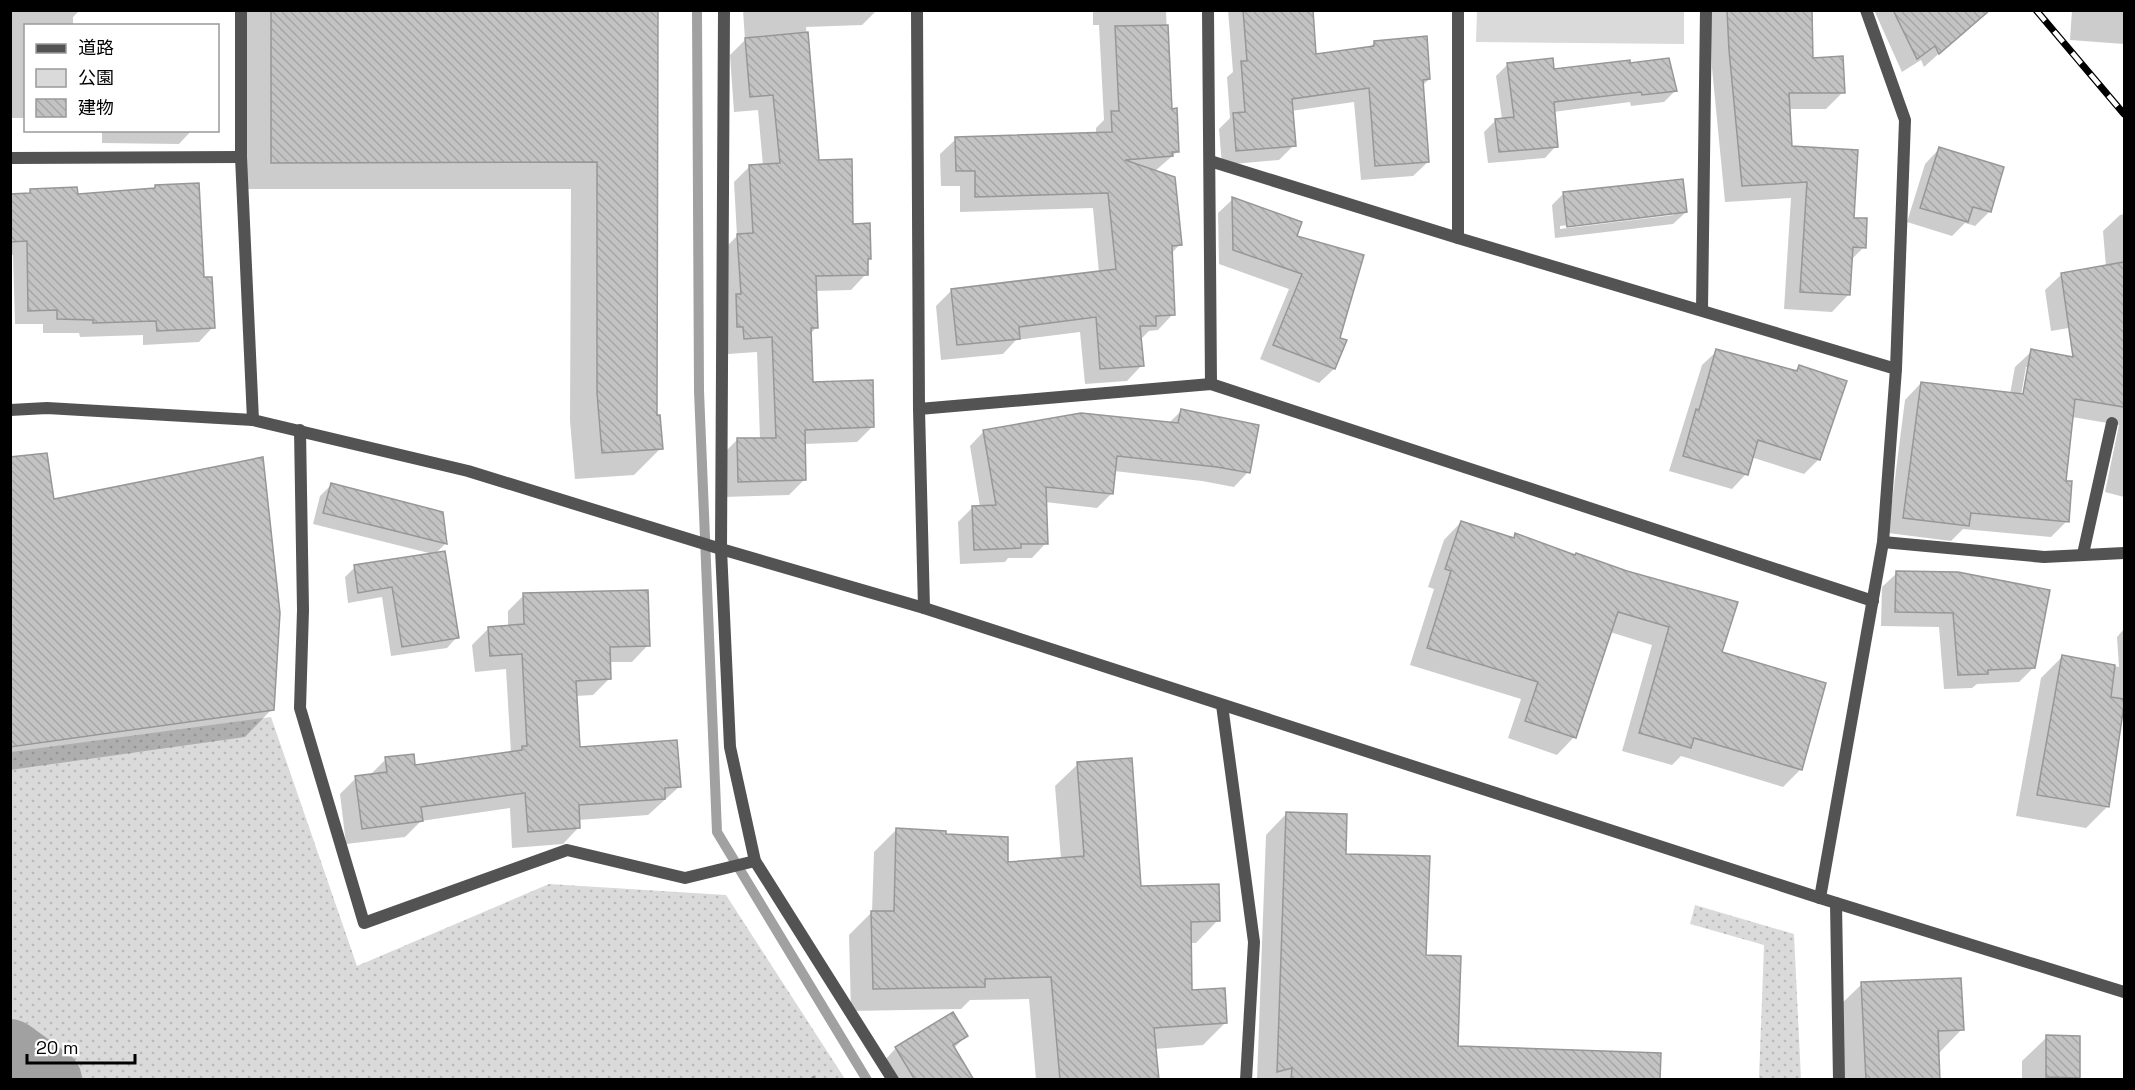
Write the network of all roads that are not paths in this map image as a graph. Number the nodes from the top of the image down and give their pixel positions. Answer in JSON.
{"nodes":[{"id":1,"x":241,"y":10,"type":"edge"},
{"id":2,"x":724,"y":10,"type":"edge"},
{"id":3,"x":917,"y":10,"type":"edge"},
{"id":4,"x":1208,"y":10,"type":"edge"},
{"id":5,"x":1458,"y":10,"type":"edge"},
{"id":6,"x":1706,"y":10,"type":"edge"},
{"id":7,"x":1866,"y":10,"type":"edge"},
{"id":8,"x":240,"y":157,"type":"junction"},
{"id":9,"x":10,"y":158,"type":"edge"},
{"id":10,"x":1210,"y":161,"type":"junction"},
{"id":11,"x":1458,"y":238,"type":"junction"},
{"id":12,"x":1702,"y":310,"type":"junction"},
{"id":13,"x":1896,"y":369,"type":"junction"},
{"id":14,"x":1211,"y":384,"type":"junction"},
{"id":15,"x":920,"y":409,"type":"junction"},
{"id":16,"x":10,"y":410,"type":"edge"},
{"id":17,"x":253,"y":420,"type":"junction"},
{"id":18,"x":2112,"y":423,"type":"dead end"},
{"id":19,"x":300,"y":430,"type":"junction"},
{"id":20,"x":1883,"y":542,"type":"junction"},
{"id":21,"x":721,"y":549,"type":"junction"},
{"id":22,"x":2124,"y":553,"type":"edge"},
{"id":23,"x":2083,"y":555,"type":"junction"},
{"id":24,"x":1873,"y":601,"type":"junction"},
{"id":25,"x":924,"y":608,"type":"junction"},
{"id":26,"x":1222,"y":705,"type":"junction"},
{"id":27,"x":754,"y":861,"type":"junction"},
{"id":28,"x":1820,"y":898,"type":"junction"},
{"id":29,"x":1836,"y":903,"type":"junction"},
{"id":30,"x":2124,"y":992,"type":"edge"},
{"id":31,"x":893,"y":1080,"type":"edge"},
{"id":32,"x":1246,"y":1080,"type":"edge"},
{"id":33,"x":1839,"y":1080,"type":"edge"}],
"edges":[{"from":1,"to":8,"type":"street"},
{"from":2,"to":21,"type":"street"},
{"from":3,"to":15,"type":"street"},
{"from":4,"to":10,"type":"street"},
{"from":5,"to":11,"type":"street"},
{"from":6,"to":12,"type":"street"},
{"from":7,"to":13,"type":"street"},
{"from":8,"to":9,"type":"street"},
{"from":8,"to":17,"type":"street"},
{"from":10,"to":11,"type":"street"},
{"from":10,"to":14,"type":"street"},
{"from":11,"to":12,"type":"street"},
{"from":12,"to":13,"type":"street"},
{"from":13,"to":20,"type":"street"},
{"from":14,"to":15,"type":"street"},
{"from":14,"to":24,"type":"street"},
{"from":15,"to":25,"type":"street"},
{"from":16,"to":17,"type":"street"},
{"from":17,"to":19,"type":"street"},
{"from":18,"to":23,"type":"street"},
{"from":19,"to":21,"type":"street"},
{"from":19,"to":27,"type":"street"},
{"from":20,"to":23,"type":"street"},
{"from":20,"to":24,"type":"street"},
{"from":21,"to":25,"type":"street"},
{"from":21,"to":27,"type":"street"},
{"from":22,"to":23,"type":"street"},
{"from":24,"to":28,"type":"street"},
{"from":25,"to":26,"type":"street"},
{"from":26,"to":28,"type":"street"},
{"from":26,"to":32,"type":"street"},
{"from":27,"to":31,"type":"street"},
{"from":28,"to":29,"type":"street"},
{"from":29,"to":30,"type":"street"},
{"from":29,"to":33,"type":"street"}]}
